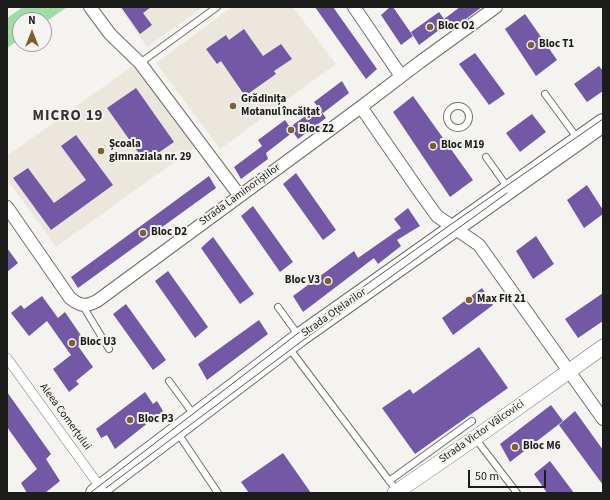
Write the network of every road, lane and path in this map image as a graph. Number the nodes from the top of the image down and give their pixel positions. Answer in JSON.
{"nodes":[{"id":1,"x":90,"y":7,"type":"edge"},
{"id":2,"x":217,"y":7,"type":"edge"},
{"id":3,"x":354,"y":7,"type":"edge"},
{"id":4,"x":496,"y":7,"type":"edge"},
{"id":5,"x":140,"y":62,"type":"junction"},
{"id":6,"x":401,"y":76,"type":"junction"},
{"id":7,"x":545,"y":94,"type":"dead end"},
{"id":8,"x":361,"y":107,"type":"junction"},
{"id":9,"x":603,"y":123,"type":"edge"},
{"id":10,"x":580,"y":139,"type":"junction"},
{"id":11,"x":486,"y":156,"type":"dead end"},
{"id":12,"x":509,"y":189,"type":"junction"},
{"id":13,"x":239,"y":195,"type":"junction"},
{"id":14,"x":7,"y":207,"type":"edge"},
{"id":15,"x":454,"y":228,"type":"junction"},
{"id":16,"x":83,"y":306,"type":"junction"},
{"id":17,"x":278,"y":307,"type":"dead end"},
{"id":18,"x":294,"y":342,"type":"junction"},
{"id":19,"x":603,"y":347,"type":"edge"},
{"id":20,"x":109,"y":349,"type":"dead end"},
{"id":21,"x":7,"y":358,"type":"edge"},
{"id":22,"x":569,"y":371,"type":"junction"},
{"id":23,"x":169,"y":381,"type":"dead end"},
{"id":24,"x":195,"y":416,"type":"junction"},
{"id":25,"x":603,"y":419,"type":"edge"},
{"id":26,"x":472,"y":421,"type":"dead end"},
{"id":27,"x":176,"y":431,"type":"junction"},
{"id":28,"x":475,"y":438,"type":"junction"},
{"id":29,"x":394,"y":488,"type":"edge"},
{"id":30,"x":100,"y":491,"type":"edge"},
{"id":31,"x":218,"y":493,"type":"edge"},
{"id":32,"x":517,"y":493,"type":"edge"}],
"edges":[{"from":1,"to":5,"type":"street"},
{"from":2,"to":5,"type":"lane"},
{"from":3,"to":6,"type":"street"},
{"from":4,"to":6,"type":"street","name":"Strada Laminoriștilor"},
{"from":5,"to":13,"type":"street"},
{"from":6,"to":8,"type":"street","name":"Strada Laminoriștilor"},
{"from":7,"to":10,"type":"lane"},
{"from":8,"to":13,"type":"street","name":"Strada Laminoriștilor"},
{"from":8,"to":15,"type":"street"},
{"from":9,"to":10,"type":"main road","name":"Strada Oțelarilor"},
{"from":10,"to":12,"type":"main road","name":"Strada Oțelarilor"},
{"from":11,"to":12,"type":"lane"},
{"from":12,"to":15,"type":"main road","name":"Strada Oțelarilor"},
{"from":13,"to":16,"type":"street","name":"Strada Laminoriștilor"},
{"from":14,"to":16,"type":"street"},
{"from":15,"to":18,"type":"main road","name":"Strada Oțelarilor"},
{"from":15,"to":22,"type":"street"},
{"from":16,"to":20,"type":"lane"},
{"from":17,"to":18,"type":"lane"},
{"from":18,"to":24,"type":"main road","name":"Strada Oțelarilor"},
{"from":18,"to":29,"type":"lane"},
{"from":19,"to":22,"type":"street","name":"Strada Victor Vâlcovici"},
{"from":21,"to":30,"type":"street","name":"Aleea Comerțului"},
{"from":22,"to":25,"type":"street"},
{"from":22,"to":28,"type":"street","name":"Strada Victor Vâlcovici"},
{"from":23,"to":24,"type":"lane"},
{"from":24,"to":27,"type":"main road","name":"Strada Oțelarilor"},
{"from":26,"to":29,"type":"lane"},
{"from":27,"to":30,"type":"main road","name":"Strada Oțelarilor"},
{"from":27,"to":31,"type":"lane"},
{"from":28,"to":29,"type":"street","name":"Strada Victor Vâlcovici"},
{"from":28,"to":32,"type":"lane"}]}
